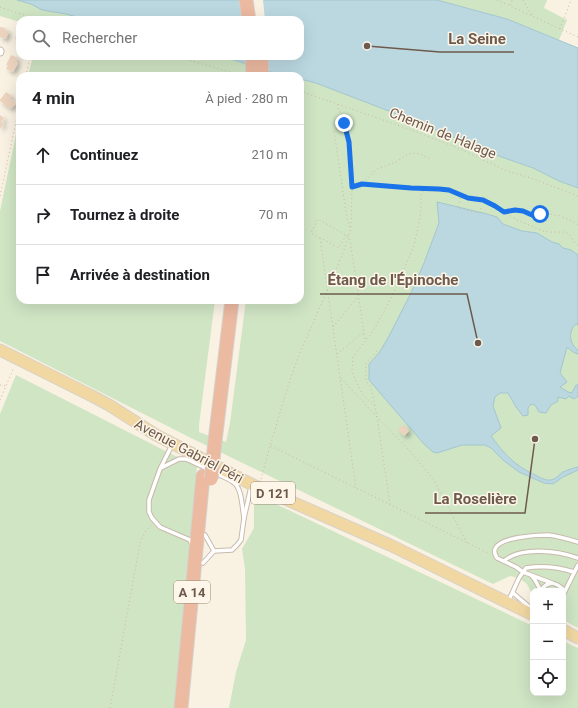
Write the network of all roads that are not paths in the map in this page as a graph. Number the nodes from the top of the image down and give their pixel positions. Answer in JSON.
{"nodes":[{"id":1,"x":246,"y":0,"type":"edge"},
{"id":2,"x":255,"y":0,"type":"edge"},
{"id":3,"x":248,"y":16,"type":"edge"},
{"id":4,"x":257,"y":16,"type":"edge"},
{"id":5,"x":252,"y":60,"type":"edge"},
{"id":6,"x":261,"y":60,"type":"edge"},
{"id":7,"x":253,"y":72,"type":"edge"},
{"id":8,"x":262,"y":72,"type":"edge"},
{"id":9,"x":225,"y":304,"type":"edge"},
{"id":10,"x":231,"y":304,"type":"edge"},
{"id":11,"x":0,"y":350,"type":"edge"},
{"id":12,"x":211,"y":439,"type":"junction"},
{"id":13,"x":173,"y":444,"type":"junction"},
{"id":14,"x":160,"y":469,"type":"junction"},
{"id":15,"x":256,"y":482,"type":"junction"},
{"id":16,"x":244,"y":518,"type":"junction"},
{"id":17,"x":198,"y":539,"type":"junction"},
{"id":18,"x":578,"y":542,"type":"edge"},
{"id":19,"x":214,"y":551,"type":"junction"},
{"id":20,"x":578,"y":558,"type":"edge"},
{"id":21,"x":504,"y":561,"type":"junction"},
{"id":22,"x":203,"y":563,"type":"junction"},
{"id":23,"x":578,"y":564,"type":"edge"},
{"id":24,"x":523,"y":572,"type":"junction"},
{"id":25,"x":574,"y":572,"type":"junction"},
{"id":26,"x":531,"y":575,"type":"junction"},
{"id":27,"x":552,"y":583,"type":"junction"},
{"id":28,"x":539,"y":588,"type":"edge"},
{"id":29,"x":543,"y":588,"type":"edge"},
{"id":30,"x":562,"y":588,"type":"edge"},
{"id":31,"x":566,"y":589,"type":"edge"},
{"id":32,"x":510,"y":598,"type":"junction"},
{"id":33,"x":530,"y":608,"type":"edge"},
{"id":34,"x":530,"y":613,"type":"edge"},
{"id":35,"x":566,"y":632,"type":"edge"},
{"id":36,"x":578,"y":638,"type":"edge"},
{"id":37,"x":182,"y":708,"type":"edge"},
{"id":38,"x":189,"y":708,"type":"edge"}],
"edges":[{"from":1,"to":3,"type":"highway"},
{"from":2,"to":4,"type":"highway"},
{"from":5,"to":7,"type":"highway"},
{"from":6,"to":8,"type":"highway"},
{"from":9,"to":12,"type":"highway","number":"A 14"},
{"from":10,"to":12,"type":"highway","number":"A 14"},
{"from":11,"to":13,"type":"main road","name":"Avenue Gabriel Péri","number":"D 121"},
{"from":12,"to":17,"type":"highway","number":"A 14"},
{"from":13,"to":14,"type":"lane"},
{"from":13,"to":15,"type":"main road","name":"Avenue Gabriel Péri","number":"D 121"},
{"from":14,"to":16,"type":"lane"},
{"from":14,"to":17,"type":"lane"},
{"from":15,"to":16,"type":"lane"},
{"from":15,"to":32,"type":"main road","name":"Avenue Gabriel Péri","number":"D 121"},
{"from":16,"to":19,"type":"lane"},
{"from":17,"to":19,"type":"lane"},
{"from":17,"to":22,"type":"highway","number":"A 14"},
{"from":17,"to":37,"type":"highway","number":"A 14"},
{"from":18,"to":21,"type":"lane"},
{"from":19,"to":22,"type":"lane"},
{"from":20,"to":21,"type":"lane"},
{"from":21,"to":24,"type":"lane"},
{"from":22,"to":38,"type":"highway","number":"A 14"},
{"from":23,"to":25,"type":"lane"},
{"from":24,"to":25,"type":"lane"},
{"from":24,"to":26,"type":"lane"},
{"from":24,"to":32,"type":"lane"},
{"from":25,"to":31,"type":"lane"},
{"from":26,"to":27,"type":"lane"},
{"from":26,"to":28,"type":"lane"},
{"from":27,"to":29,"type":"lane"},
{"from":27,"to":30,"type":"lane"},
{"from":32,"to":33,"type":"lane"},
{"from":32,"to":34,"type":"main road","name":"Avenue Gabriel Péri","number":"D 121"},
{"from":35,"to":36,"type":"main road"}]}
